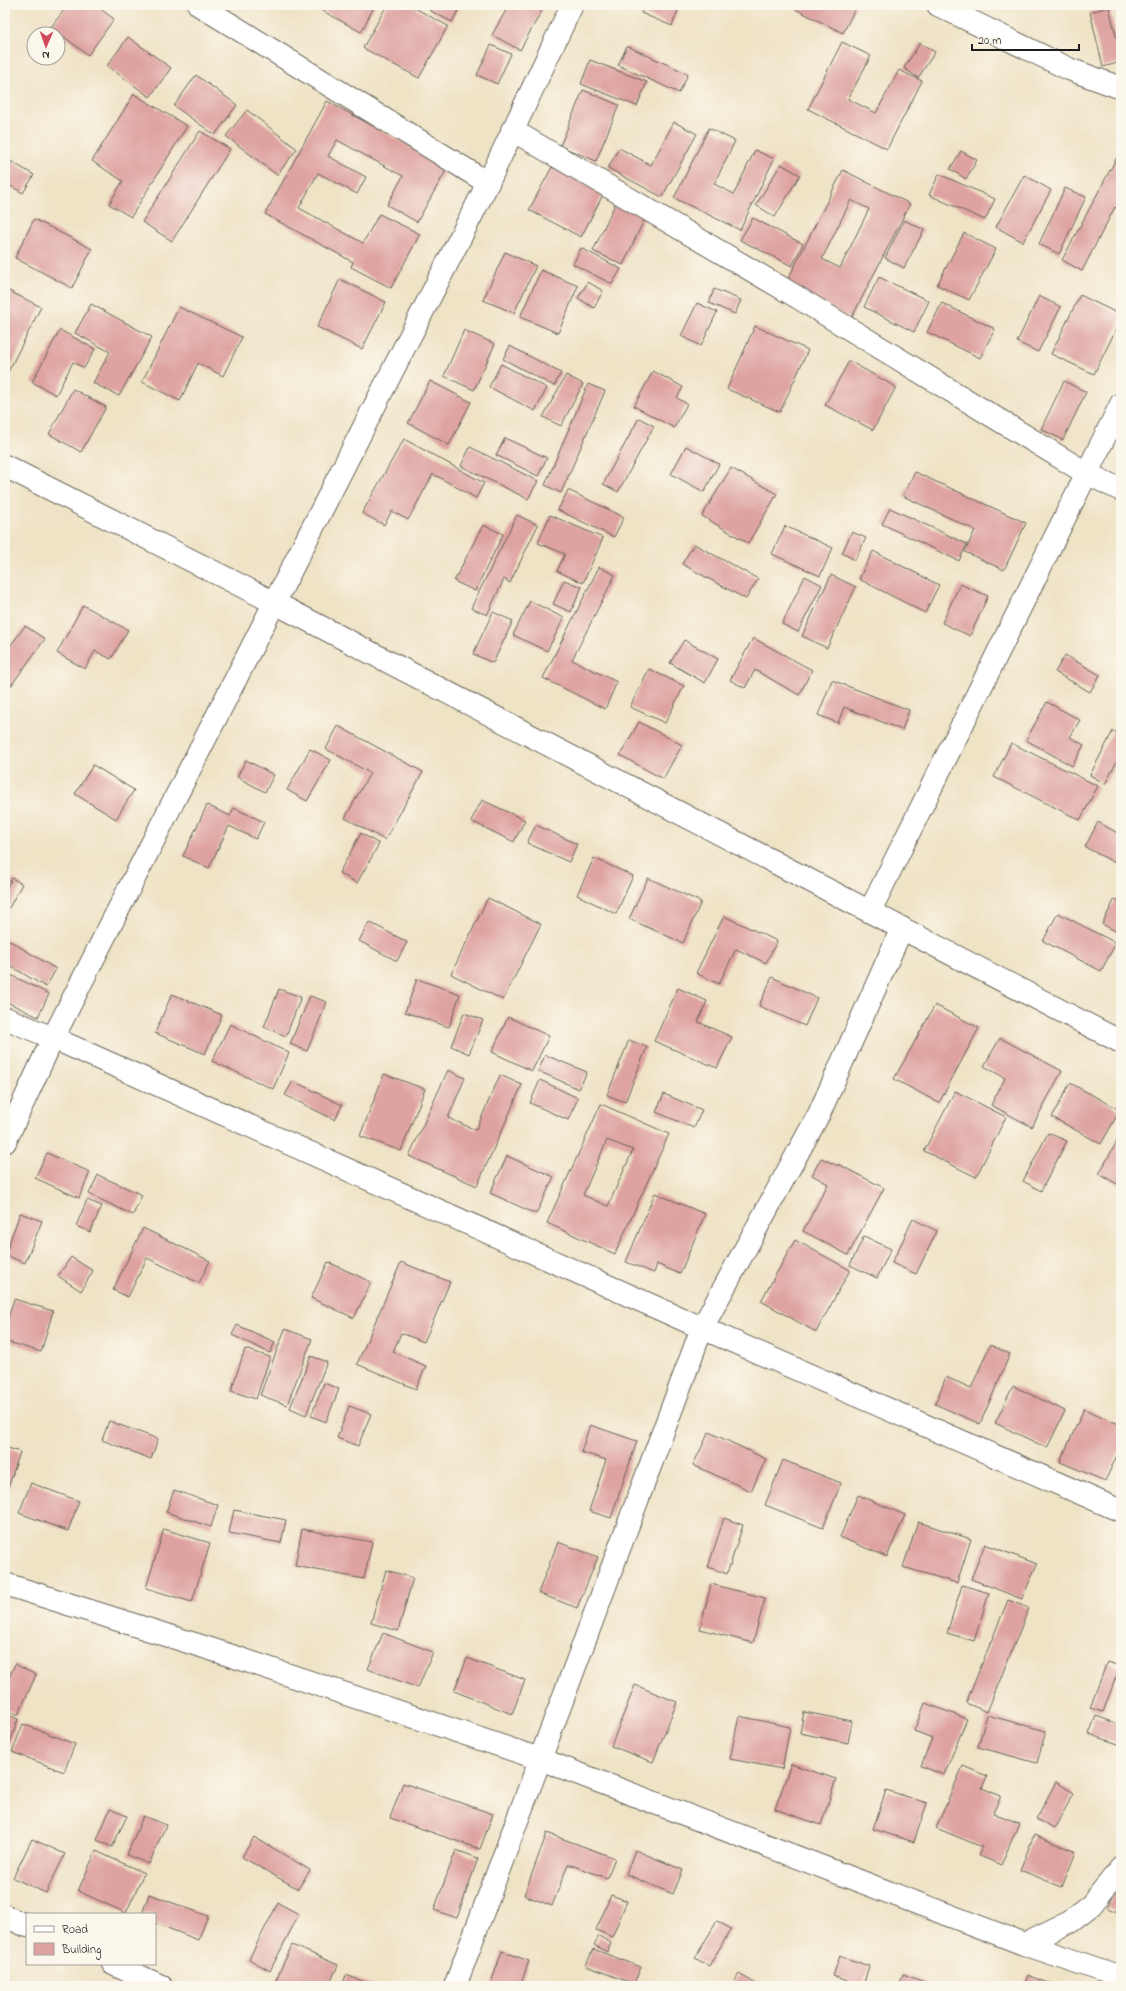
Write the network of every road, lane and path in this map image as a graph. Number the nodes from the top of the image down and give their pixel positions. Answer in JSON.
{"nodes":[{"id":1,"x":199,"y":5,"type":"edge"},
{"id":2,"x":572,"y":5,"type":"edge"},
{"id":3,"x":938,"y":5,"type":"edge"},
{"id":4,"x":1121,"y":88,"type":"edge"},
{"id":5,"x":512,"y":130,"type":"junction"},
{"id":6,"x":488,"y":183,"type":"junction"},
{"id":7,"x":1121,"y":404,"type":"edge"},
{"id":8,"x":5,"y":466,"type":"edge"},
{"id":9,"x":1086,"y":473,"type":"junction"},
{"id":10,"x":1121,"y":490,"type":"edge"},
{"id":11,"x":275,"y":603,"type":"junction"},
{"id":12,"x":870,"y":910,"type":"junction"},
{"id":13,"x":902,"y":928,"type":"junction"},
{"id":14,"x":5,"y":1018,"type":"edge"},
{"id":15,"x":53,"y":1038,"type":"junction"},
{"id":16,"x":1121,"y":1042,"type":"edge"},
{"id":17,"x":5,"y":1142,"type":"edge"},
{"id":18,"x":702,"y":1328,"type":"junction"},
{"id":19,"x":1121,"y":1511,"type":"edge"},
{"id":20,"x":5,"y":1584,"type":"edge"},
{"id":21,"x":540,"y":1759,"type":"junction"},
{"id":22,"x":1121,"y":1868,"type":"edge"},
{"id":23,"x":5,"y":1916,"type":"edge"},
{"id":24,"x":26,"y":1926,"type":"edge"},
{"id":25,"x":1024,"y":1944,"type":"junction"},
{"id":26,"x":115,"y":1965,"type":"edge"},
{"id":27,"x":1121,"y":1977,"type":"edge"},
{"id":28,"x":161,"y":1986,"type":"edge"},
{"id":29,"x":455,"y":1986,"type":"edge"}],
"edges":[{"from":1,"to":6,"type":"street"},
{"from":2,"to":5,"type":"street"},
{"from":3,"to":4,"type":"street"},
{"from":5,"to":6,"type":"street"},
{"from":5,"to":9,"type":"street"},
{"from":6,"to":11,"type":"street"},
{"from":7,"to":9,"type":"street"},
{"from":8,"to":11,"type":"street"},
{"from":9,"to":10,"type":"street"},
{"from":9,"to":12,"type":"street"},
{"from":11,"to":12,"type":"street"},
{"from":11,"to":15,"type":"street"},
{"from":12,"to":13,"type":"street"},
{"from":13,"to":16,"type":"street"},
{"from":13,"to":18,"type":"street"},
{"from":14,"to":15,"type":"street"},
{"from":15,"to":17,"type":"street"},
{"from":15,"to":18,"type":"street"},
{"from":18,"to":19,"type":"street"},
{"from":18,"to":21,"type":"street"},
{"from":20,"to":21,"type":"street"},
{"from":21,"to":25,"type":"street"},
{"from":21,"to":29,"type":"street"},
{"from":22,"to":25,"type":"street"},
{"from":23,"to":24,"type":"street"},
{"from":25,"to":27,"type":"street"},
{"from":26,"to":28,"type":"street"}]}
